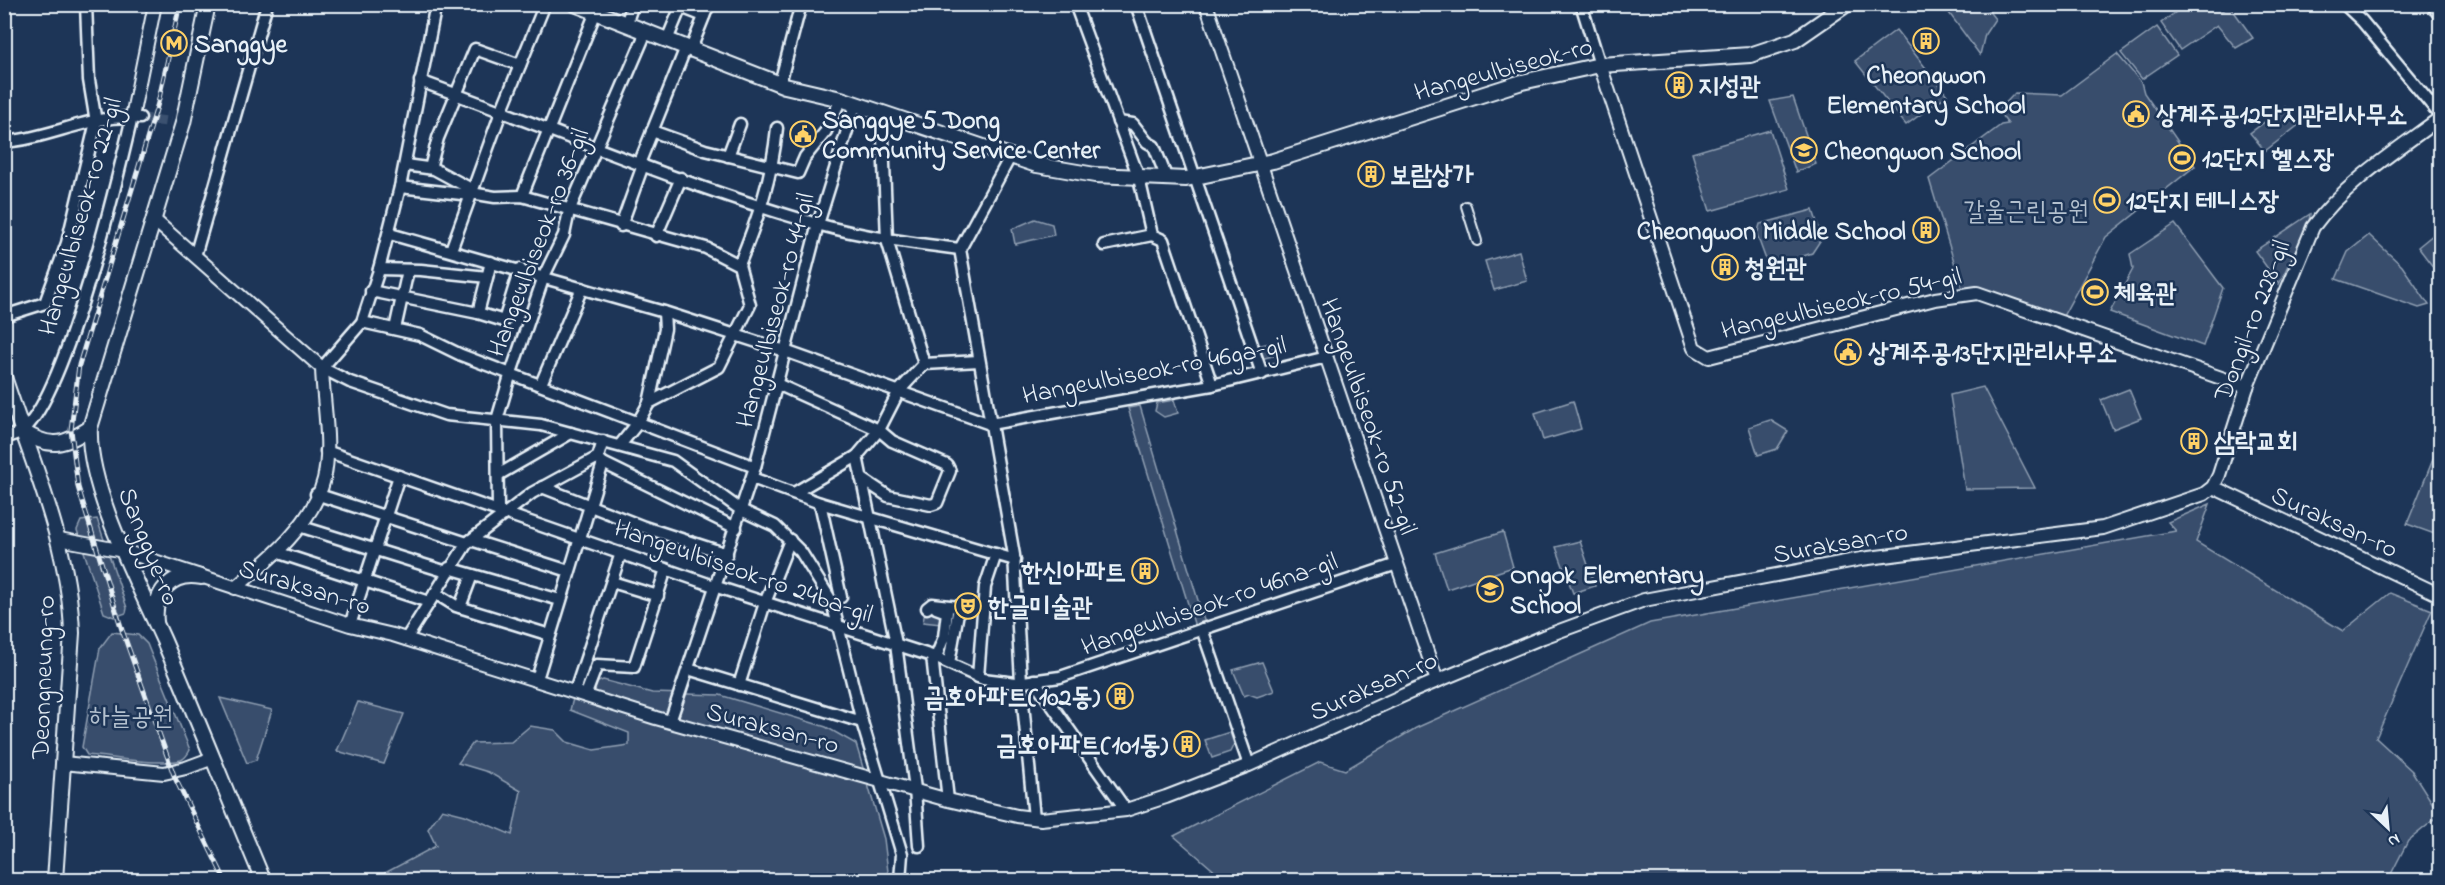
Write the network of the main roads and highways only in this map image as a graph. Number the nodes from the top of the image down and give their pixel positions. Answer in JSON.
{"nodes":[{"id":1,"x":208,"y":4,"type":"edge"},
{"id":2,"x":575,"y":4,"type":"edge"},
{"id":3,"x":1848,"y":4,"type":"edge"},
{"id":4,"x":2435,"y":4,"type":"edge"},
{"id":5,"x":597,"y":9,"type":"edge"},
{"id":6,"x":2440,"y":12,"type":"edge"},
{"id":7,"x":4,"y":377,"type":"edge"},
{"id":8,"x":90,"y":428,"type":"junction"},
{"id":9,"x":22,"y":431,"type":"junction"},
{"id":10,"x":201,"y":577,"type":"road end"},
{"id":11,"x":156,"y":625,"type":"junction"},
{"id":12,"x":55,"y":880,"type":"edge"},
{"id":13,"x":263,"y":880,"type":"edge"}],
"edges":[{"from":1,"to":8,"type":"main road","name":"Sanggye-ro"},
{"from":2,"to":5,"type":"main road","name":"Hangeulbiseok-ro"},
{"from":3,"to":5,"type":"main road","name":"Hangeulbiseok-ro"},
{"from":4,"to":6,"type":"main road"},
{"from":7,"to":9,"type":"main road","name":"Deongneung-ro"},
{"from":8,"to":9,"type":"main road"},
{"from":8,"to":11,"type":"main road","name":"Sanggye-ro"},
{"from":9,"to":12,"type":"main road","name":"Deongneung-ro"},
{"from":10,"to":11,"type":"main road"},
{"from":11,"to":13,"type":"main road","name":"Sanggye-ro"}]}
